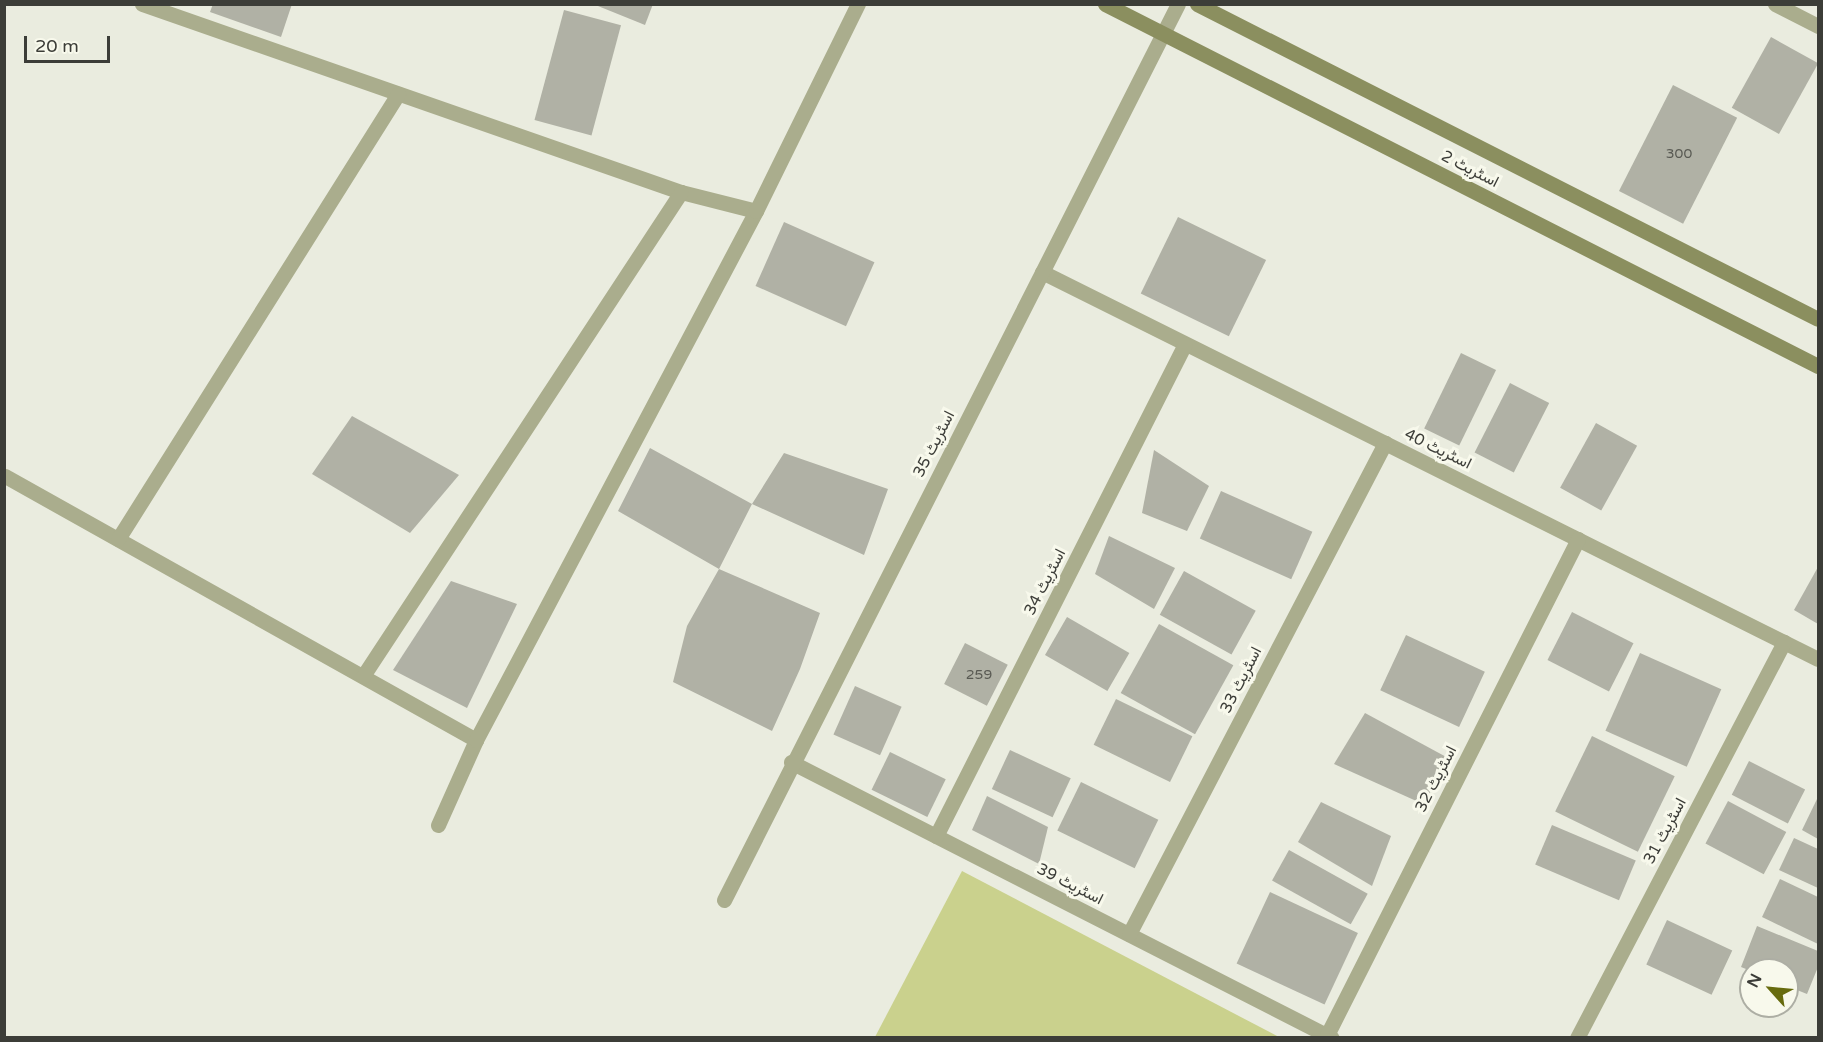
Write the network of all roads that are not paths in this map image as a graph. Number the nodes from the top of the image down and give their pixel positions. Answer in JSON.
{"nodes":[{"id":1,"x":142,"y":4,"type":"edge"},
{"id":2,"x":858,"y":4,"type":"edge"},
{"id":3,"x":1105,"y":4,"type":"edge"},
{"id":4,"x":1178,"y":4,"type":"edge"},
{"id":5,"x":1197,"y":4,"type":"edge"},
{"id":6,"x":1775,"y":4,"type":"edge"},
{"id":7,"x":1818,"y":26,"type":"edge"},
{"id":8,"x":1162,"y":34,"type":"junction"},
{"id":9,"x":398,"y":94,"type":"junction"},
{"id":10,"x":681,"y":192,"type":"junction"},
{"id":11,"x":756,"y":211,"type":"junction"},
{"id":12,"x":1042,"y":272,"type":"junction"},
{"id":13,"x":1818,"y":319,"type":"edge"},
{"id":14,"x":1185,"y":344,"type":"junction"},
{"id":15,"x":1818,"y":366,"type":"edge"},
{"id":16,"x":1385,"y":443,"type":"junction"},
{"id":17,"x":5,"y":476,"type":"edge"},
{"id":18,"x":118,"y":539,"type":"junction"},
{"id":19,"x":1578,"y":539,"type":"junction"},
{"id":20,"x":1784,"y":642,"type":"junction"},
{"id":21,"x":1818,"y":659,"type":"edge"},
{"id":22,"x":363,"y":676,"type":"junction"},
{"id":23,"x":476,"y":740,"type":"junction"},
{"id":24,"x":791,"y":762,"type":"junction"},
{"id":25,"x":438,"y":825,"type":"dead end"},
{"id":26,"x":936,"y":836,"type":"junction"},
{"id":27,"x":724,"y":900,"type":"dead end"},
{"id":28,"x":1130,"y":934,"type":"junction"},
{"id":29,"x":1329,"y":1036,"type":"edge"},
{"id":30,"x":1577,"y":1038,"type":"edge"}],
"edges":[{"from":1,"to":9,"type":"street"},
{"from":2,"to":11,"type":"street"},
{"from":3,"to":8,"type":"main road","name":"اسٹریٹ 2"},
{"from":4,"to":8,"type":"street","name":"اسٹریٹ 35"},
{"from":5,"to":13,"type":"main road","name":"اسٹریٹ 2"},
{"from":6,"to":7,"type":"street"},
{"from":8,"to":12,"type":"street","name":"اسٹریٹ 35"},
{"from":8,"to":15,"type":"main road","name":"اسٹریٹ 2"},
{"from":9,"to":10,"type":"street"},
{"from":9,"to":18,"type":"street"},
{"from":10,"to":11,"type":"street"},
{"from":10,"to":22,"type":"street"},
{"from":11,"to":23,"type":"street"},
{"from":12,"to":14,"type":"street","name":"اسٹریٹ 40"},
{"from":12,"to":24,"type":"street","name":"اسٹریٹ 35"},
{"from":14,"to":16,"type":"street","name":"اسٹریٹ 40"},
{"from":14,"to":26,"type":"street","name":"اسٹریٹ 34"},
{"from":16,"to":19,"type":"street","name":"اسٹریٹ 40"},
{"from":16,"to":28,"type":"street","name":"اسٹریٹ 33"},
{"from":17,"to":18,"type":"street"},
{"from":18,"to":22,"type":"street"},
{"from":19,"to":20,"type":"street","name":"اسٹریٹ 40"},
{"from":19,"to":29,"type":"street","name":"اسٹریٹ 32"},
{"from":20,"to":21,"type":"street","name":"اسٹریٹ 40"},
{"from":20,"to":30,"type":"street","name":"اسٹریٹ 31"},
{"from":22,"to":23,"type":"street"},
{"from":23,"to":25,"type":"street"},
{"from":24,"to":26,"type":"street","name":"اسٹریٹ 39"},
{"from":24,"to":27,"type":"street","name":"اسٹریٹ 35"},
{"from":26,"to":28,"type":"street","name":"اسٹریٹ 39"},
{"from":28,"to":29,"type":"street","name":"اسٹریٹ 39"}]}
